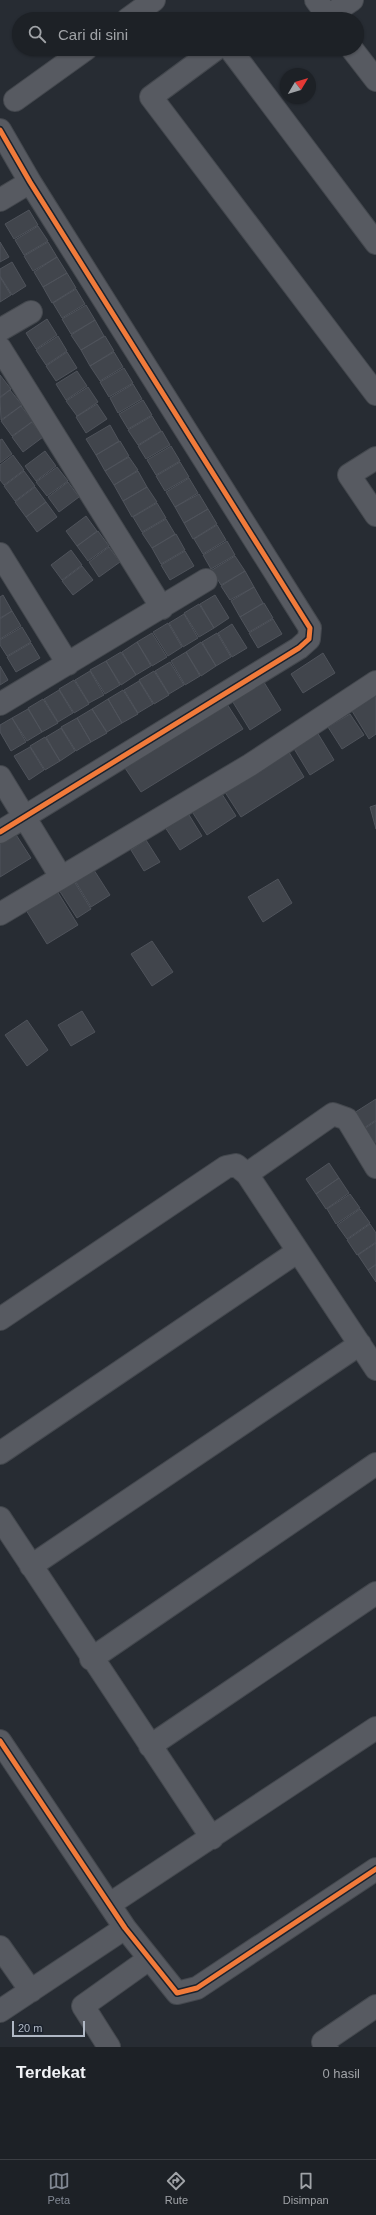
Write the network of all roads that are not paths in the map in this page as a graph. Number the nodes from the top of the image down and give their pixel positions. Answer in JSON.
{"nodes":[{"id":1,"x":154,"y":0,"type":"edge"},
{"id":2,"x":352,"y":0,"type":"edge"},
{"id":3,"x":138,"y":12,"type":"edge"},
{"id":4,"x":325,"y":12,"type":"edge"},
{"id":5,"x":76,"y":56,"type":"edge"},
{"id":6,"x":207,"y":56,"type":"edge"},
{"id":7,"x":235,"y":56,"type":"edge"},
{"id":8,"x":357,"y":56,"type":"edge"},
{"id":9,"x":376,"y":80,"type":"edge"},
{"id":10,"x":15,"y":100,"type":"dead end"},
{"id":11,"x":0,"y":130,"type":"edge"},
{"id":12,"x":30,"y":182,"type":"junction"},
{"id":13,"x":0,"y":200,"type":"edge"},
{"id":14,"x":376,"y":243,"type":"edge"},
{"id":15,"x":31,"y":312,"type":"dead end"},
{"id":16,"x":0,"y":330,"type":"edge"},
{"id":17,"x":0,"y":348,"type":"edge"},
{"id":18,"x":376,"y":394,"type":"edge"},
{"id":19,"x":376,"y":458,"type":"edge"},
{"id":20,"x":376,"y":515,"type":"edge"},
{"id":21,"x":0,"y":554,"type":"edge"},
{"id":22,"x":206,"y":580,"type":"dead end"},
{"id":23,"x":162,"y":608,"type":"junction"},
{"id":24,"x":68,"y":664,"type":"junction"},
{"id":25,"x":376,"y":682,"type":"edge"},
{"id":26,"x":0,"y":704,"type":"edge"},
{"id":27,"x":0,"y":777,"type":"edge"},
{"id":28,"x":25,"y":818,"type":"junction"},
{"id":29,"x":0,"y":832,"type":"edge"},
{"id":30,"x":61,"y":877,"type":"junction"},
{"id":31,"x":0,"y":914,"type":"edge"},
{"id":32,"x":376,"y":1167,"type":"edge"},
{"id":33,"x":247,"y":1174,"type":"junction"},
{"id":34,"x":297,"y":1252,"type":"junction"},
{"id":35,"x":0,"y":1319,"type":"edge"},
{"id":36,"x":360,"y":1344,"type":"junction"},
{"id":37,"x":376,"y":1369,"type":"edge"},
{"id":38,"x":0,"y":1453,"type":"edge"},
{"id":39,"x":376,"y":1464,"type":"edge"},
{"id":40,"x":0,"y":1518,"type":"edge"},
{"id":41,"x":31,"y":1566,"type":"junction"},
{"id":42,"x":376,"y":1593,"type":"edge"},
{"id":43,"x":92,"y":1659,"type":"junction"},
{"id":44,"x":376,"y":1728,"type":"edge"},
{"id":45,"x":0,"y":1741,"type":"edge"},
{"id":46,"x":150,"y":1746,"type":"junction"},
{"id":47,"x":212,"y":1838,"type":"junction"},
{"id":48,"x":376,"y":1868,"type":"edge"},
{"id":49,"x":110,"y":1904,"type":"junction"},
{"id":50,"x":125,"y":1928,"type":"junction"},
{"id":51,"x":0,"y":1947,"type":"edge"},
{"id":52,"x":149,"y":1959,"type":"junction"},
{"id":53,"x":30,"y":1991,"type":"junction"},
{"id":54,"x":376,"y":2006,"type":"edge"},
{"id":55,"x":0,"y":2011,"type":"edge"},
{"id":56,"x":109,"y":2047,"type":"edge"},
{"id":57,"x":327,"y":2047,"type":"edge"}],
"edges":[{"from":1,"to":3,"type":"street"},
{"from":2,"to":4,"type":"street"},
{"from":5,"to":10,"type":"street"},
{"from":6,"to":18,"type":"street"},
{"from":7,"to":14,"type":"street"},
{"from":8,"to":9,"type":"street"},
{"from":11,"to":12,"type":"street"},
{"from":12,"to":13,"type":"street"},
{"from":12,"to":28,"type":"street"},
{"from":15,"to":16,"type":"street"},
{"from":17,"to":23,"type":"street"},
{"from":19,"to":20,"type":"street"},
{"from":21,"to":24,"type":"street"},
{"from":22,"to":23,"type":"street"},
{"from":23,"to":24,"type":"street"},
{"from":24,"to":26,"type":"street"},
{"from":25,"to":30,"type":"street"},
{"from":27,"to":28,"type":"street"},
{"from":28,"to":29,"type":"street"},
{"from":28,"to":30,"type":"street"},
{"from":30,"to":31,"type":"street"},
{"from":32,"to":33,"type":"street"},
{"from":33,"to":34,"type":"street"},
{"from":33,"to":35,"type":"street"},
{"from":34,"to":36,"type":"street"},
{"from":34,"to":38,"type":"street"},
{"from":36,"to":37,"type":"street"},
{"from":36,"to":41,"type":"street"},
{"from":39,"to":43,"type":"street"},
{"from":40,"to":41,"type":"street"},
{"from":41,"to":43,"type":"street"},
{"from":42,"to":46,"type":"street"},
{"from":43,"to":46,"type":"street"},
{"from":44,"to":47,"type":"street"},
{"from":45,"to":49,"type":"street"},
{"from":46,"to":47,"type":"street"},
{"from":47,"to":49,"type":"street"},
{"from":48,"to":52,"type":"street"},
{"from":49,"to":50,"type":"street"},
{"from":50,"to":52,"type":"street"},
{"from":50,"to":53,"type":"street"},
{"from":51,"to":53,"type":"street"},
{"from":52,"to":56,"type":"street"},
{"from":53,"to":55,"type":"street"},
{"from":54,"to":57,"type":"street"}]}
